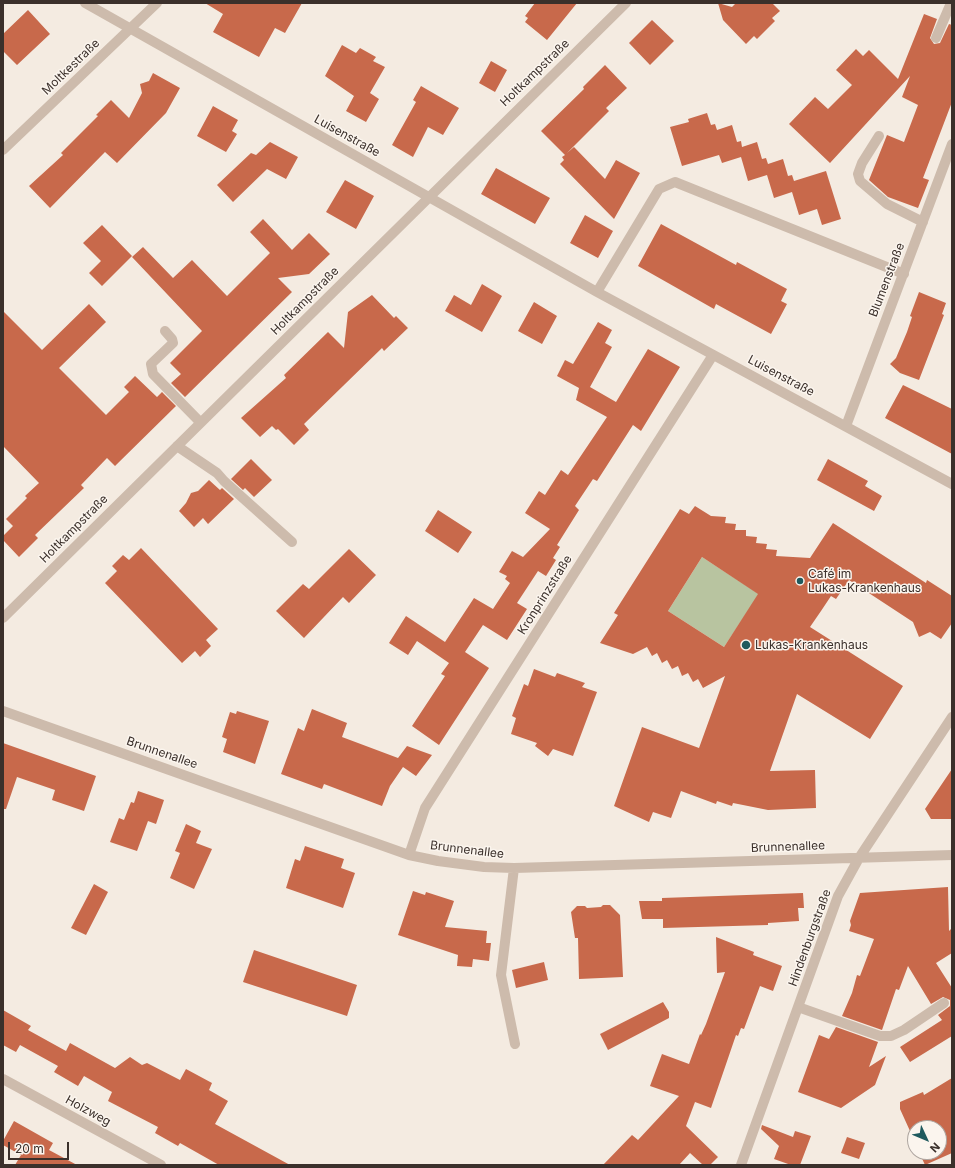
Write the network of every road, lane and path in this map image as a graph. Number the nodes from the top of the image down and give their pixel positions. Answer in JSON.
{"nodes":[{"id":1,"x":85,"y":3,"type":"edge"},
{"id":2,"x":157,"y":3,"type":"edge"},
{"id":3,"x":626,"y":3,"type":"edge"},
{"id":4,"x":951,"y":3,"type":"edge"},
{"id":5,"x":130,"y":29,"type":"junction"},
{"id":6,"x":936,"y":38,"type":"dead end"},
{"id":7,"x":879,"y":136,"type":"dead end"},
{"id":8,"x":952,"y":144,"type":"edge"},
{"id":9,"x":3,"y":150,"type":"edge"},
{"id":10,"x":428,"y":197,"type":"junction"},
{"id":11,"x":923,"y":222,"type":"junction"},
{"id":12,"x":904,"y":274,"type":"junction"},
{"id":13,"x":597,"y":292,"type":"junction"},
{"id":14,"x":165,"y":331,"type":"dead end"},
{"id":15,"x":713,"y":355,"type":"junction"},
{"id":16,"x":200,"y":422,"type":"junction"},
{"id":17,"x":846,"y":426,"type":"junction"},
{"id":18,"x":177,"y":446,"type":"junction"},
{"id":19,"x":952,"y":484,"type":"edge"},
{"id":20,"x":292,"y":542,"type":"dead end"},
{"id":21,"x":3,"y":618,"type":"edge"},
{"id":22,"x":3,"y":711,"type":"edge"},
{"id":23,"x":952,"y":717,"type":"edge"},
{"id":24,"x":409,"y":855,"type":"junction"},
{"id":25,"x":952,"y":855,"type":"edge"},
{"id":26,"x":859,"y":858,"type":"junction"},
{"id":27,"x":514,"y":868,"type":"junction"},
{"id":28,"x":944,"y":1003,"type":"dead end"},
{"id":29,"x":798,"y":1007,"type":"junction"},
{"id":30,"x":515,"y":1044,"type":"dead end"},
{"id":31,"x":3,"y":1079,"type":"edge"},
{"id":32,"x":161,"y":1165,"type":"edge"},
{"id":33,"x":741,"y":1165,"type":"edge"}],
"edges":[{"from":1,"to":5,"type":"street","name":"Luisenstraße"},
{"from":2,"to":5,"type":"street","name":"Moltkestraße"},
{"from":3,"to":10,"type":"street","name":"Holtkampstraße"},
{"from":4,"to":6,"type":"street"},
{"from":5,"to":9,"type":"street","name":"Moltkestraße"},
{"from":5,"to":10,"type":"street","name":"Luisenstraße"},
{"from":7,"to":11,"type":"street"},
{"from":8,"to":11,"type":"street","name":"Blumenstraße"},
{"from":10,"to":13,"type":"street","name":"Luisenstraße"},
{"from":10,"to":16,"type":"street","name":"Holtkampstraße"},
{"from":11,"to":12,"type":"street","name":"Blumenstraße"},
{"from":12,"to":13,"type":"street"},
{"from":12,"to":17,"type":"street","name":"Blumenstraße"},
{"from":13,"to":15,"type":"street","name":"Luisenstraße"},
{"from":14,"to":16,"type":"street"},
{"from":15,"to":17,"type":"street","name":"Luisenstraße"},
{"from":15,"to":24,"type":"street","name":"Kronprinzstraße"},
{"from":16,"to":18,"type":"street","name":"Holtkampstraße"},
{"from":17,"to":19,"type":"street","name":"Luisenstraße"},
{"from":18,"to":20,"type":"street"},
{"from":18,"to":21,"type":"street","name":"Holtkampstraße"},
{"from":22,"to":24,"type":"street","name":"Brunnenallee"},
{"from":23,"to":26,"type":"street","name":"Hindenburgstraße"},
{"from":24,"to":27,"type":"street","name":"Brunnenallee"},
{"from":25,"to":26,"type":"street","name":"Brunnenallee"},
{"from":26,"to":27,"type":"street","name":"Brunnenallee"},
{"from":26,"to":29,"type":"street","name":"Hindenburgstraße"},
{"from":27,"to":30,"type":"street"},
{"from":28,"to":29,"type":"street"},
{"from":29,"to":33,"type":"street","name":"Hindenburgstraße"},
{"from":31,"to":32,"type":"street","name":"Holzweg"}]}
